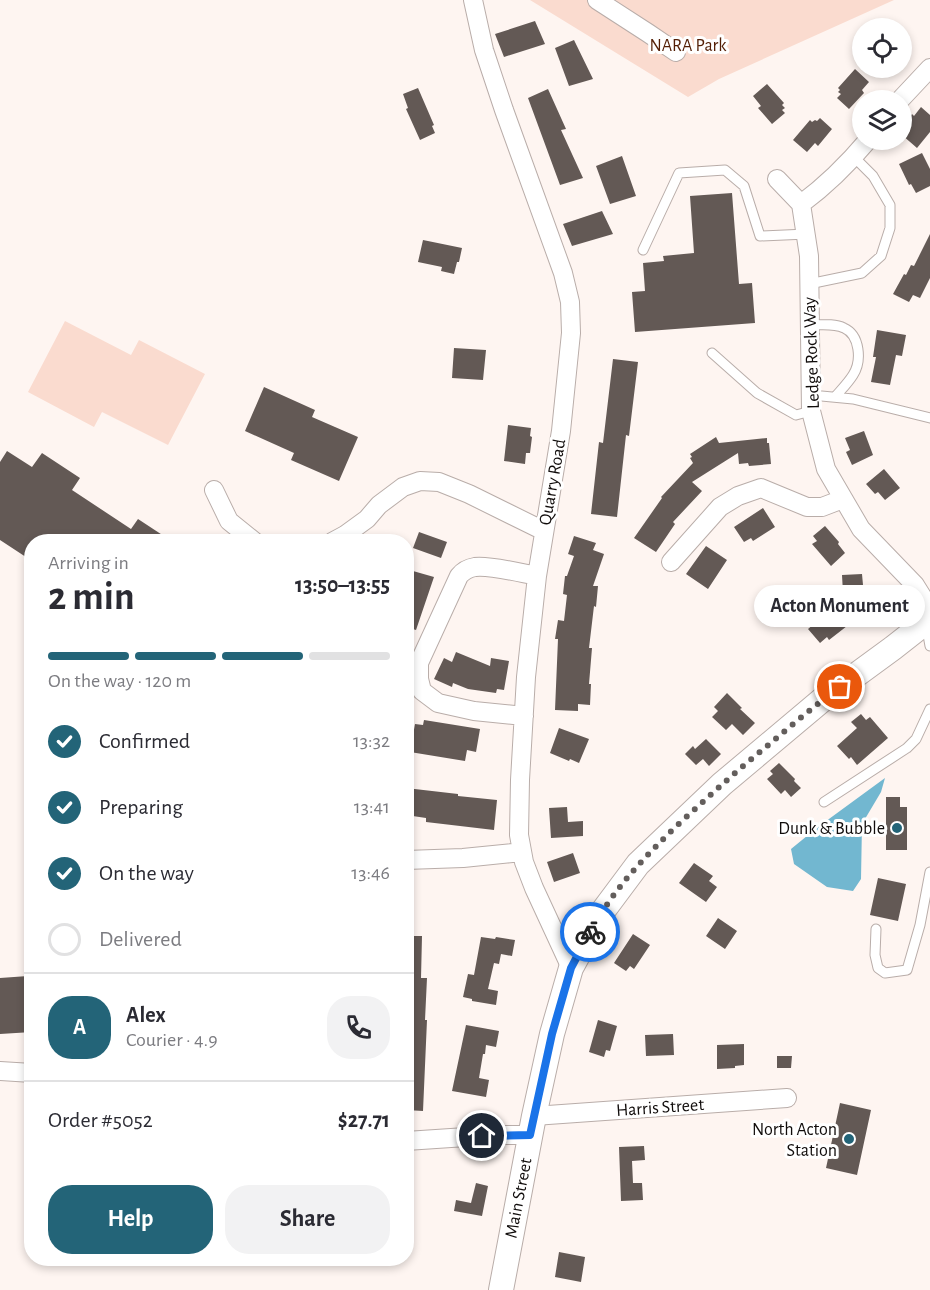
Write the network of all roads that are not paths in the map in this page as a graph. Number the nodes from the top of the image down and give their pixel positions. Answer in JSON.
{"nodes":[{"id":1,"x":473,"y":0,"type":"edge"},
{"id":2,"x":597,"y":0,"type":"edge"},
{"id":3,"x":676,"y":52,"type":"dead end"},
{"id":4,"x":930,"y":68,"type":"edge"},
{"id":5,"x":909,"y":90,"type":"edge"},
{"id":6,"x":860,"y":150,"type":"edge"},
{"id":7,"x":854,"y":157,"type":"junction"},
{"id":8,"x":777,"y":179,"type":"dead end"},
{"id":9,"x":801,"y":204,"type":"junction"},
{"id":10,"x":807,"y":234,"type":"junction"},
{"id":11,"x":643,"y":250,"type":"dead end"},
{"id":12,"x":810,"y":284,"type":"junction"},
{"id":13,"x":810,"y":325,"type":"junction"},
{"id":14,"x":712,"y":353,"type":"dead end"},
{"id":15,"x":835,"y":397,"type":"junction"},
{"id":16,"x":811,"y":403,"type":"junction"},
{"id":17,"x":930,"y":418,"type":"edge"},
{"id":18,"x":213,"y":490,"type":"dead end"},
{"id":19,"x":843,"y":499,"type":"junction"},
{"id":20,"x":544,"y":531,"type":"junction"},
{"id":21,"x":245,"y":534,"type":"edge"},
{"id":22,"x":346,"y":534,"type":"edge"},
{"id":23,"x":671,"y":562,"type":"dead end"},
{"id":24,"x":537,"y":576,"type":"junction"},
{"id":25,"x":930,"y":609,"type":"edge"},
{"id":26,"x":930,"y":619,"type":"edge"},
{"id":27,"x":930,"y":628,"type":"edge"},
{"id":28,"x":930,"y":646,"type":"edge"},
{"id":29,"x":930,"y":711,"type":"edge"},
{"id":30,"x":524,"y":716,"type":"junction"},
{"id":31,"x":824,"y":802,"type":"dead end"},
{"id":32,"x":522,"y":852,"type":"junction"},
{"id":33,"x":414,"y":860,"type":"edge"},
{"id":34,"x":930,"y":872,"type":"edge"},
{"id":35,"x":876,"y":929,"type":"dead end"},
{"id":36,"x":571,"y":968,"type":"junction"},
{"id":37,"x":0,"y":1071,"type":"edge"},
{"id":38,"x":24,"y":1072,"type":"edge"},
{"id":39,"x":787,"y":1098,"type":"dead end"},
{"id":40,"x":532,"y":1126,"type":"junction"},
{"id":41,"x":414,"y":1140,"type":"edge"},
{"id":42,"x":501,"y":1290,"type":"edge"}],
"edges":[{"from":1,"to":20,"type":"street","name":"Quarry Road"},
{"from":2,"to":3,"type":"street"},
{"from":4,"to":5,"type":"street"},
{"from":6,"to":7,"type":"street"},
{"from":7,"to":9,"type":"street"},
{"from":7,"to":12,"type":"lane"},
{"from":8,"to":9,"type":"street"},
{"from":9,"to":10,"type":"street","name":"Ledge Rock Way"},
{"from":10,"to":11,"type":"lane"},
{"from":10,"to":12,"type":"street","name":"Ledge Rock Way"},
{"from":12,"to":13,"type":"street","name":"Ledge Rock Way"},
{"from":13,"to":15,"type":"lane"},
{"from":13,"to":16,"type":"street","name":"Ledge Rock Way"},
{"from":14,"to":16,"type":"lane"},
{"from":15,"to":16,"type":"lane"},
{"from":15,"to":17,"type":"lane"},
{"from":16,"to":19,"type":"street","name":"Ledge Rock Way"},
{"from":18,"to":21,"type":"street"},
{"from":19,"to":23,"type":"street"},
{"from":19,"to":25,"type":"street","name":"Ledge Rock Way"},
{"from":20,"to":22,"type":"street"},
{"from":20,"to":24,"type":"street","name":"Quarry Road"},
{"from":24,"to":30,"type":"street","name":"Quarry Road"},
{"from":24,"to":30,"type":"street"},
{"from":26,"to":36,"type":"main road","name":"Main Street"},
{"from":27,"to":28,"type":"lane"},
{"from":29,"to":31,"type":"lane"},
{"from":30,"to":32,"type":"street","name":"Quarry Road"},
{"from":32,"to":33,"type":"street"},
{"from":32,"to":36,"type":"street","name":"Quarry Road"},
{"from":34,"to":35,"type":"lane"},
{"from":36,"to":40,"type":"main road","name":"Main Street"},
{"from":37,"to":38,"type":"street"},
{"from":39,"to":40,"type":"street","name":"Harris Street"},
{"from":40,"to":41,"type":"street","name":"Harris Street"},
{"from":40,"to":42,"type":"main road","name":"Main Street"}]}
